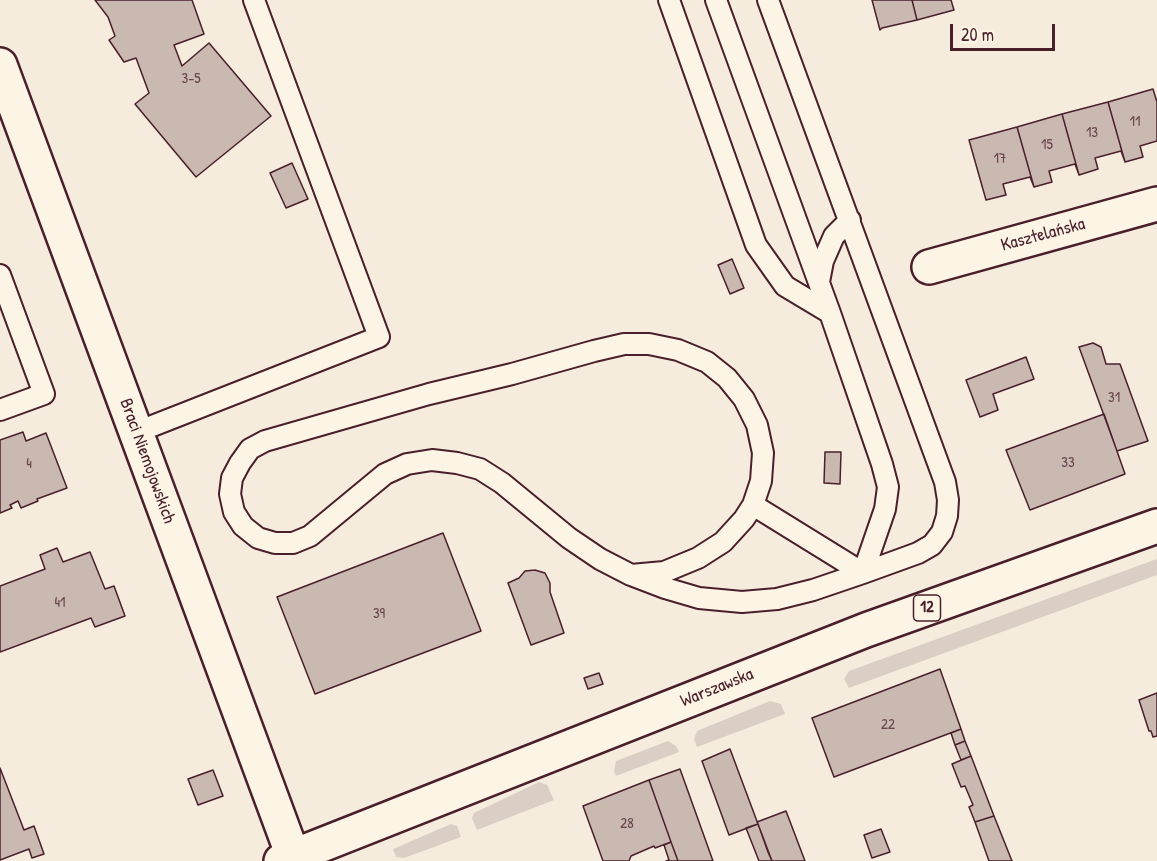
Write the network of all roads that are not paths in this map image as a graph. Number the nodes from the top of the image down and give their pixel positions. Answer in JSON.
{"nodes":[{"id":1,"x":255,"y":0,"type":"edge"},
{"id":2,"x":669,"y":0,"type":"edge"},
{"id":3,"x":716,"y":0,"type":"edge"},
{"id":4,"x":768,"y":0,"type":"edge"},
{"id":5,"x":0,"y":65,"type":"edge"},
{"id":6,"x":1157,"y":204,"type":"edge"},
{"id":7,"x":850,"y":220,"type":"junction"},
{"id":8,"x":929,"y":267,"type":"dead end"},
{"id":9,"x":0,"y":275,"type":"edge"},
{"id":10,"x":819,"y":282,"type":"junction"},
{"id":11,"x":830,"y":312,"type":"junction"},
{"id":12,"x":0,"y":410,"type":"edge"},
{"id":13,"x":137,"y":432,"type":"junction"},
{"id":14,"x":753,"y":505,"type":"junction"},
{"id":15,"x":1157,"y":526,"type":"edge"},
{"id":16,"x":863,"y":573,"type":"junction"},
{"id":17,"x":631,"y":575,"type":"junction"},
{"id":18,"x":289,"y":860,"type":"edge"}],
"edges":[{"from":1,"to":13,"type":"lane"},
{"from":2,"to":11,"type":"lane"},
{"from":3,"to":10,"type":"lane"},
{"from":4,"to":7,"type":"lane"},
{"from":5,"to":13,"type":"street","name":"Braci Niemojowskich"},
{"from":6,"to":8,"type":"street","name":"Kasztelańska"},
{"from":7,"to":10,"type":"lane"},
{"from":7,"to":16,"type":"lane"},
{"from":9,"to":12,"type":"lane"},
{"from":10,"to":11,"type":"lane"},
{"from":11,"to":16,"type":"lane"},
{"from":13,"to":18,"type":"street","name":"Braci Niemojowskich"},
{"from":14,"to":16,"type":"lane"},
{"from":14,"to":17,"type":"lane"},
{"from":14,"to":17,"type":"lane"},
{"from":15,"to":18,"type":"street","name":"Warszawska","number":"12"},
{"from":16,"to":17,"type":"lane"}]}
